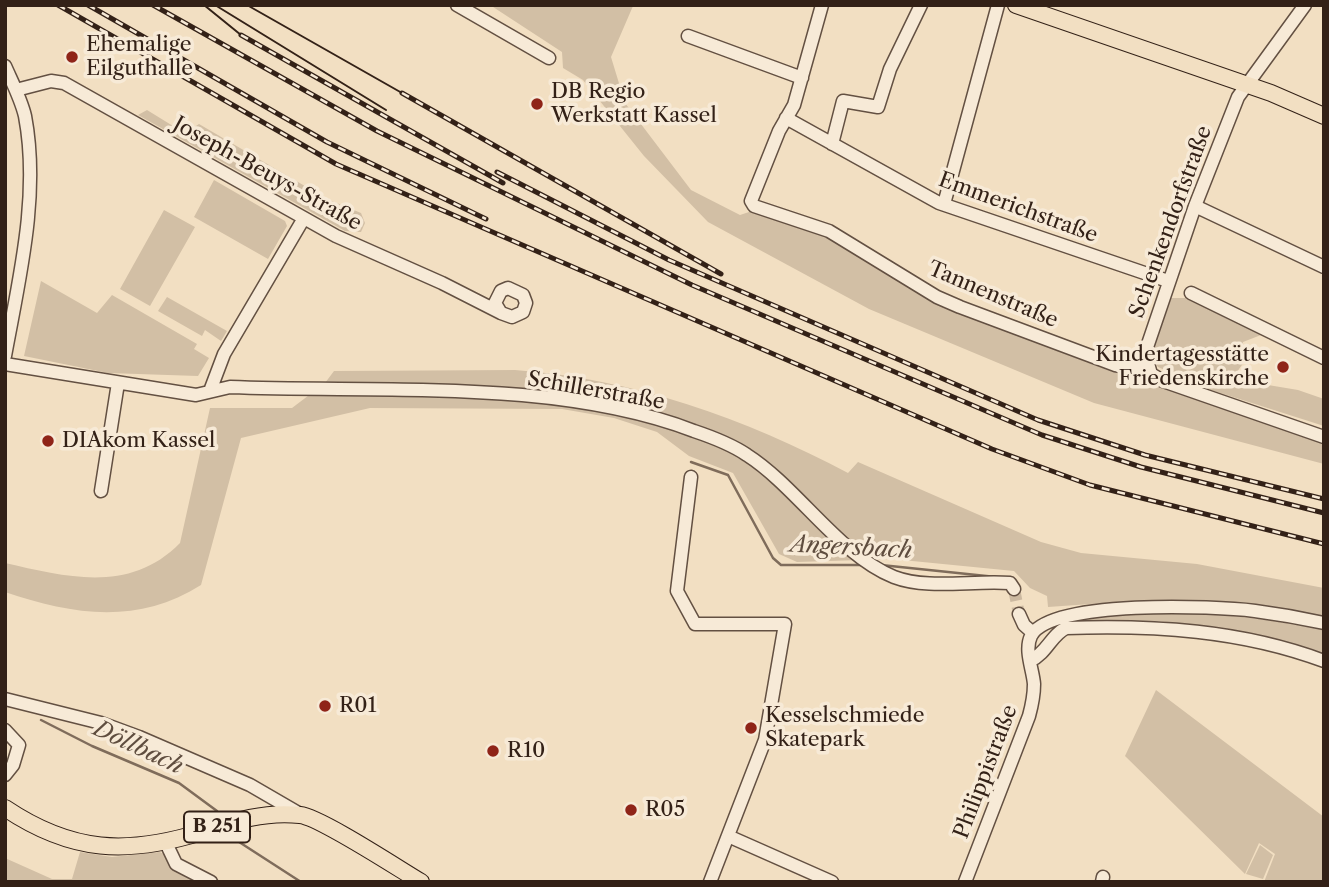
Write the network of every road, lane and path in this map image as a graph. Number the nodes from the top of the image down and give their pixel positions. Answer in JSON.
{"nodes":[{"id":1,"x":457,"y":5,"type":"edge"},
{"id":2,"x":822,"y":5,"type":"edge"},
{"id":3,"x":921,"y":5,"type":"edge"},
{"id":4,"x":998,"y":5,"type":"edge"},
{"id":5,"x":1016,"y":5,"type":"edge"},
{"id":6,"x":1305,"y":5,"type":"edge"},
{"id":7,"x":688,"y":36,"type":"dead end"},
{"id":8,"x":549,"y":58,"type":"dead end"},
{"id":9,"x":5,"y":66,"type":"edge"},
{"id":10,"x":802,"y":78,"type":"junction"},
{"id":11,"x":1246,"y":85,"type":"junction"},
{"id":12,"x":16,"y":90,"type":"junction"},
{"id":13,"x":1324,"y":116,"type":"edge"},
{"id":14,"x":786,"y":118,"type":"junction"},
{"id":15,"x":832,"y":144,"type":"junction"},
{"id":16,"x":944,"y":204,"type":"junction"},
{"id":17,"x":1195,"y":206,"type":"junction"},
{"id":18,"x":304,"y":218,"type":"junction"},
{"id":19,"x":1324,"y":267,"type":"edge"},
{"id":20,"x":1168,"y":281,"type":"junction"},
{"id":21,"x":1191,"y":293,"type":"dead end"},
{"id":22,"x":501,"y":313,"type":"dead end"},
{"id":23,"x":5,"y":356,"type":"edge"},
{"id":24,"x":1324,"y":358,"type":"edge"},
{"id":25,"x":5,"y":364,"type":"edge"},
{"id":26,"x":1149,"y":369,"type":"junction"},
{"id":27,"x":118,"y":383,"type":"junction"},
{"id":28,"x":210,"y":391,"type":"junction"},
{"id":29,"x":1324,"y":437,"type":"edge"},
{"id":30,"x":691,"y":477,"type":"dead end"},
{"id":31,"x":101,"y":491,"type":"dead end"},
{"id":32,"x":1014,"y":589,"type":"dead end"},
{"id":33,"x":1019,"y":614,"type":"tunnel mouth"},
{"id":34,"x":1324,"y":623,"type":"edge"},
{"id":35,"x":1033,"y":633,"type":"junction"},
{"id":36,"x":1030,"y":661,"type":"junction"},
{"id":37,"x":1324,"y":661,"type":"edge"},
{"id":38,"x":5,"y":699,"type":"edge"},
{"id":39,"x":5,"y":730,"type":"edge"},
{"id":40,"x":5,"y":775,"type":"edge"},
{"id":41,"x":257,"y":789,"type":"junction"},
{"id":42,"x":5,"y":808,"type":"edge"},
{"id":43,"x":259,"y":814,"type":"junction"},
{"id":44,"x":303,"y":815,"type":"junction"},
{"id":45,"x":728,"y":836,"type":"junction"},
{"id":46,"x":166,"y":843,"type":"junction"},
{"id":47,"x":211,"y":882,"type":"edge"},
{"id":48,"x":421,"y":882,"type":"edge"},
{"id":49,"x":710,"y":882,"type":"edge"},
{"id":50,"x":831,"y":882,"type":"edge"},
{"id":51,"x":965,"y":882,"type":"edge"}],
"edges":[{"from":1,"to":8,"type":"street"},
{"from":2,"to":10,"type":"street"},
{"from":3,"to":15,"type":"street"},
{"from":4,"to":16,"type":"street"},
{"from":5,"to":11,"type":"main road"},
{"from":6,"to":11,"type":"street","name":"Schenkendorfstraße"},
{"from":7,"to":10,"type":"street"},
{"from":9,"to":12,"type":"street"},
{"from":10,"to":14,"type":"street"},
{"from":11,"to":13,"type":"main road"},
{"from":11,"to":17,"type":"street","name":"Schenkendorfstraße"},
{"from":12,"to":18,"type":"street","name":"Joseph-Beuys-Straße"},
{"from":12,"to":23,"type":"street"},
{"from":14,"to":15,"type":"street","name":"Emmerichstraße"},
{"from":14,"to":26,"type":"street","name":"Tannenstraße"},
{"from":15,"to":16,"type":"street","name":"Emmerichstraße"},
{"from":16,"to":20,"type":"street","name":"Emmerichstraße"},
{"from":17,"to":19,"type":"street"},
{"from":17,"to":20,"type":"street","name":"Schenkendorfstraße"},
{"from":18,"to":22,"type":"street","name":"Joseph-Beuys-Straße"},
{"from":18,"to":28,"type":"street"},
{"from":20,"to":26,"type":"street","name":"Schenkendorfstraße"},
{"from":21,"to":24,"type":"street"},
{"from":25,"to":27,"type":"street","name":"Schillerstraße"},
{"from":26,"to":29,"type":"street","name":"Tannenstraße"},
{"from":27,"to":28,"type":"street","name":"Schillerstraße"},
{"from":27,"to":31,"type":"street"},
{"from":28,"to":32,"type":"street","name":"Schillerstraße"},
{"from":30,"to":45,"type":"street"},
{"from":33,"to":35,"type":"street"},
{"from":34,"to":35,"type":"street"},
{"from":35,"to":36,"type":"street","name":"Philippistraße"},
{"from":36,"to":37,"type":"street"},
{"from":36,"to":51,"type":"street","name":"Philippistraße"},
{"from":38,"to":41,"type":"street"},
{"from":39,"to":40,"type":"street"},
{"from":41,"to":43,"type":"street"},
{"from":41,"to":44,"type":"street"},
{"from":42,"to":46,"type":"main road","number":"B 251"},
{"from":43,"to":44,"type":"main road","number":"B 251"},
{"from":43,"to":46,"type":"main road","number":"B 251"},
{"from":44,"to":48,"type":"main road","number":"B 251"},
{"from":45,"to":49,"type":"street"},
{"from":45,"to":50,"type":"street"},
{"from":46,"to":47,"type":"street"}]}
